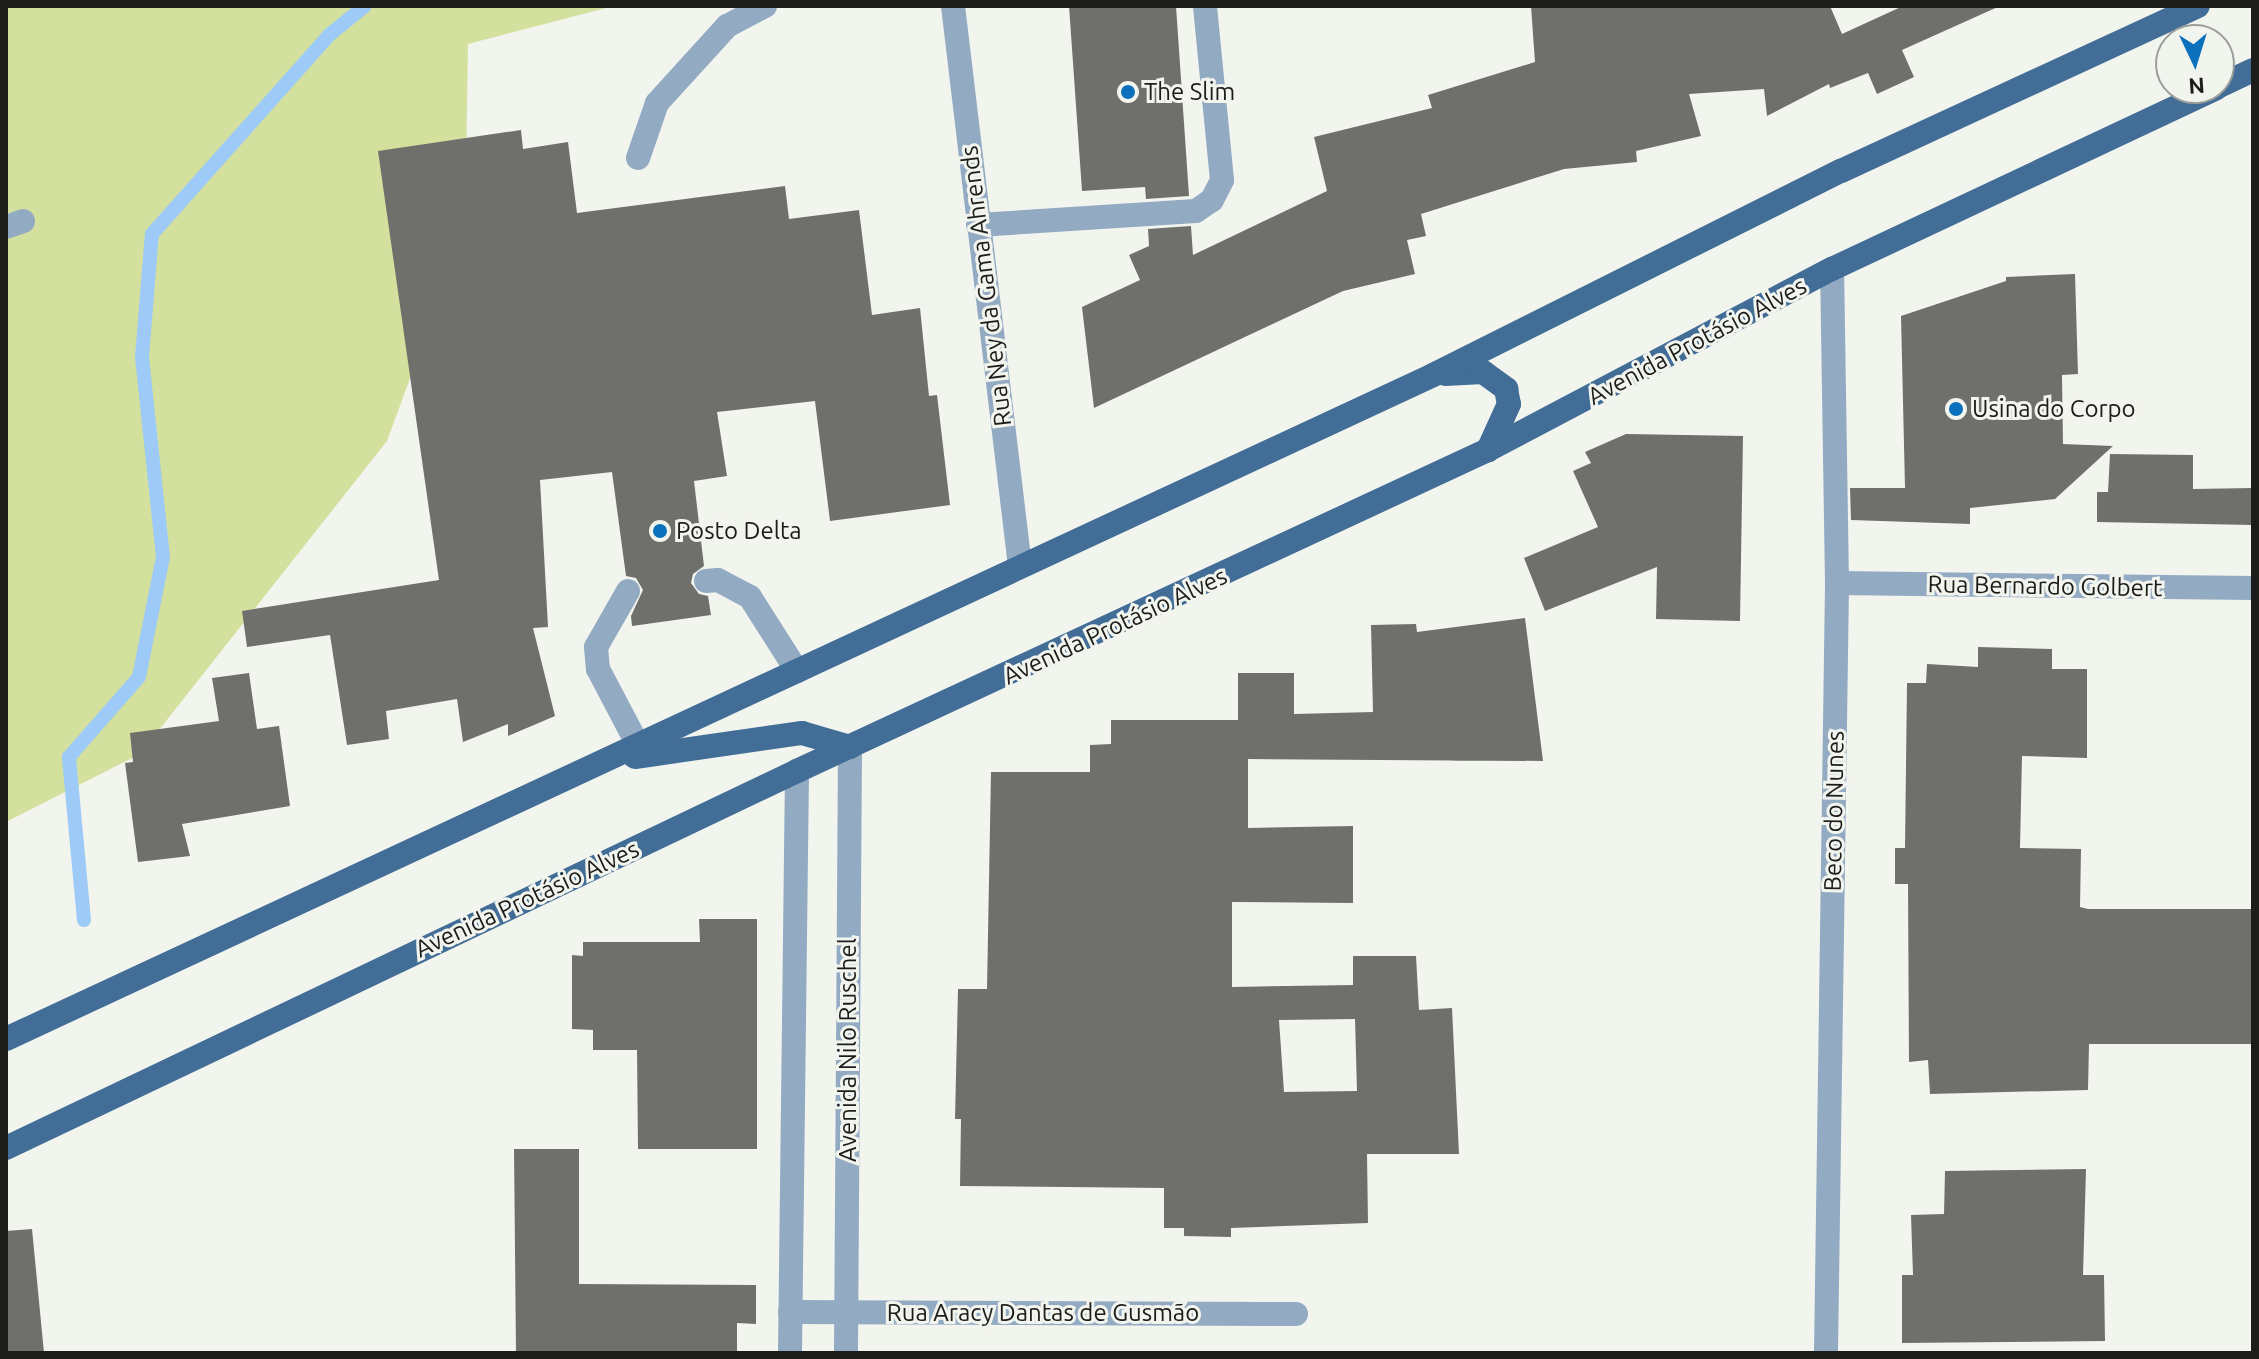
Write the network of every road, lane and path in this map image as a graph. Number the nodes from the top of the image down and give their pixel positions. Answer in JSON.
{"nodes":[{"id":1,"x":765,"y":6,"type":"edge"},
{"id":2,"x":953,"y":6,"type":"edge"},
{"id":3,"x":1205,"y":6,"type":"edge"},
{"id":4,"x":2198,"y":6,"type":"edge"},
{"id":5,"x":2181,"y":104,"type":"edge"},
{"id":6,"x":638,"y":158,"type":"dead end"},
{"id":7,"x":978,"y":225,"type":"junction"},
{"id":8,"x":1832,"y":269,"type":"junction"},
{"id":9,"x":1433,"y":375,"type":"junction"},
{"id":10,"x":1488,"y":450,"type":"junction"},
{"id":11,"x":1020,"y":566,"type":"junction"},
{"id":12,"x":706,"y":581,"type":"dead end"},
{"id":13,"x":1837,"y":583,"type":"junction"},
{"id":14,"x":2253,"y":588,"type":"edge"},
{"id":15,"x":628,"y":591,"type":"dead end"},
{"id":16,"x":797,"y":671,"type":"junction"},
{"id":17,"x":639,"y":747,"type":"junction"},
{"id":18,"x":850,"y":747,"type":"junction"},
{"id":19,"x":608,"y":761,"type":"junction"},
{"id":20,"x":797,"y":771,"type":"junction"},
{"id":21,"x":6,"y":1039,"type":"edge"},
{"id":22,"x":6,"y":1148,"type":"edge"},
{"id":23,"x":790,"y":1312,"type":"junction"},
{"id":24,"x":846,"y":1312,"type":"junction"},
{"id":25,"x":1296,"y":1314,"type":"dead end"},
{"id":26,"x":790,"y":1353,"type":"edge"},
{"id":27,"x":846,"y":1353,"type":"edge"},
{"id":28,"x":1826,"y":1353,"type":"edge"}],
"edges":[{"from":1,"to":6,"type":"street"},
{"from":2,"to":7,"type":"street","name":"Rua Ney da Gama Ahrends"},
{"from":3,"to":7,"type":"street"},
{"from":4,"to":9,"type":"main road"},
{"from":5,"to":8,"type":"main road","name":"Avenida Protásio Alves"},
{"from":7,"to":11,"type":"street","name":"Rua Ney da Gama Ahrends"},
{"from":8,"to":10,"type":"main road","name":"Avenida Protásio Alves"},
{"from":8,"to":13,"type":"street","name":"Beco do Nunes"},
{"from":9,"to":10,"type":"main road"},
{"from":9,"to":11,"type":"main road"},
{"from":10,"to":18,"type":"main road","name":"Avenida Protásio Alves"},
{"from":11,"to":16,"type":"main road"},
{"from":12,"to":16,"type":"street"},
{"from":13,"to":14,"type":"street","name":"Rua Bernardo Golbert"},
{"from":13,"to":28,"type":"street","name":"Beco do Nunes"},
{"from":15,"to":17,"type":"street"},
{"from":16,"to":17,"type":"main road"},
{"from":17,"to":19,"type":"main road"},
{"from":18,"to":19,"type":"main road"},
{"from":18,"to":20,"type":"main road","name":"Avenida Protásio Alves"},
{"from":18,"to":24,"type":"street","name":"Avenida Nilo Ruschel"},
{"from":19,"to":21,"type":"main road"},
{"from":20,"to":22,"type":"main road","name":"Avenida Protásio Alves"},
{"from":20,"to":23,"type":"street"},
{"from":23,"to":24,"type":"street","name":"Rua Aracy Dantas de Gusmão"},
{"from":23,"to":26,"type":"street"},
{"from":24,"to":25,"type":"street","name":"Rua Aracy Dantas de Gusmão"},
{"from":24,"to":27,"type":"street","name":"Avenida Nilo Ruschel"}]}
